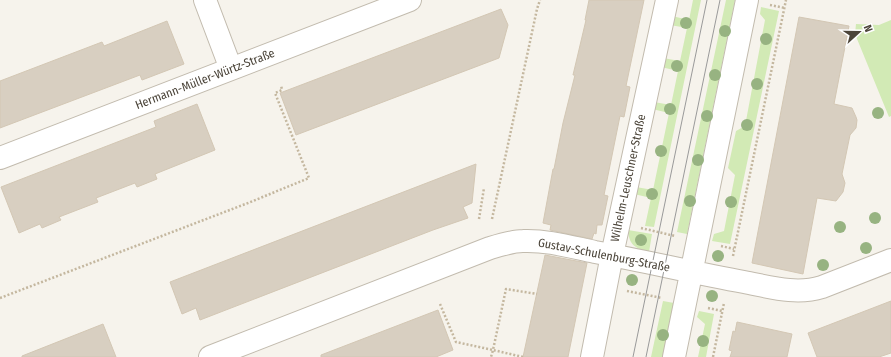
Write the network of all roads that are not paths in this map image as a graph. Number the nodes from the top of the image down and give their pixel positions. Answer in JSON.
{"nodes":[{"id":1,"x":205,"y":0,"type":"edge"},
{"id":2,"x":410,"y":0,"type":"edge"},
{"id":3,"x":667,"y":0,"type":"edge"},
{"id":4,"x":747,"y":0,"type":"edge"},
{"id":5,"x":232,"y":69,"type":"junction"},
{"id":6,"x":0,"y":158,"type":"edge"},
{"id":7,"x":612,"y":255,"type":"junction"},
{"id":8,"x":891,"y":260,"type":"edge"},
{"id":9,"x":692,"y":271,"type":"junction"},
{"id":10,"x":210,"y":357,"type":"edge"},
{"id":11,"x":592,"y":357,"type":"edge"},
{"id":12,"x":674,"y":357,"type":"edge"}],
"edges":[{"from":1,"to":5,"type":"street"},
{"from":2,"to":5,"type":"street","name":"Hermann-Müller-Würtz-Straße"},
{"from":3,"to":7,"type":"street","name":"Wilhelm-Leuschner-Straße"},
{"from":4,"to":9,"type":"street"},
{"from":5,"to":6,"type":"street","name":"Hermann-Müller-Würtz-Straße"},
{"from":7,"to":9,"type":"street","name":"Gustav-Schulenburg-Straße"},
{"from":7,"to":10,"type":"street","name":"Gustav-Schulenburg-Straße"},
{"from":7,"to":11,"type":"street","name":"Wilhelm-Leuschner-Straße"},
{"from":8,"to":9,"type":"street","name":"Gustav-Schulenburg-Straße"},
{"from":9,"to":12,"type":"street"}]}
